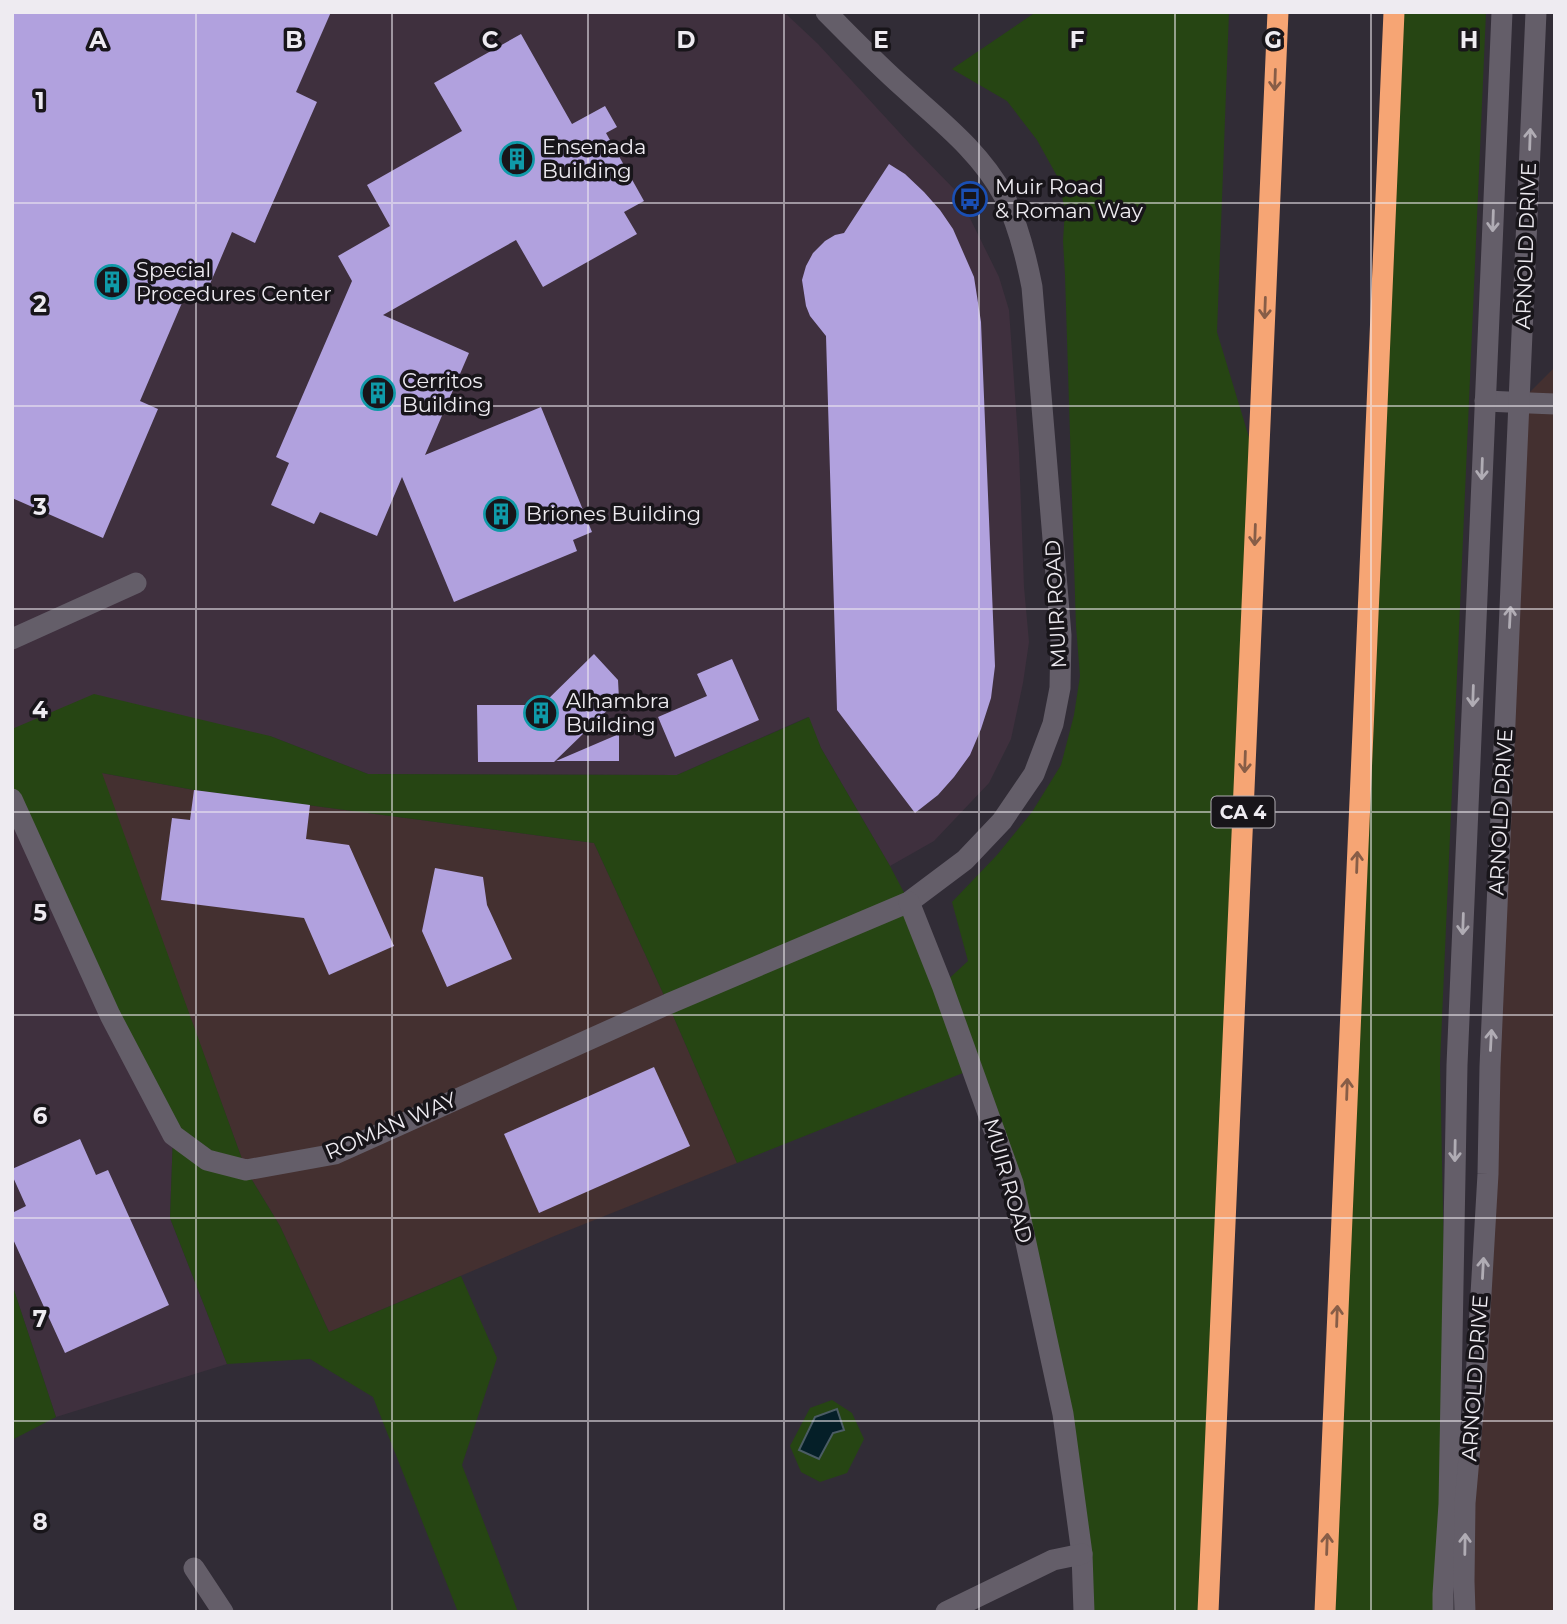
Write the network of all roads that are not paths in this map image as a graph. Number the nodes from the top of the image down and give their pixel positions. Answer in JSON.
{"nodes":[{"id":1,"x":826,"y":12,"type":"edge"},
{"id":2,"x":1278,"y":12,"type":"edge"},
{"id":3,"x":1394,"y":12,"type":"edge"},
{"id":4,"x":1502,"y":12,"type":"edge"},
{"id":5,"x":1536,"y":12,"type":"edge"},
{"id":6,"x":1485,"y":401,"type":"junction"},
{"id":7,"x":1519,"y":403,"type":"junction"},
{"id":8,"x":1555,"y":404,"type":"edge"},
{"id":9,"x":136,"y":583,"type":"dead end"},
{"id":10,"x":12,"y":639,"type":"edge"},
{"id":11,"x":12,"y":799,"type":"edge"},
{"id":12,"x":909,"y":902,"type":"junction"},
{"id":13,"x":1082,"y":1554,"type":"junction"},
{"id":14,"x":194,"y":1568,"type":"dead end"},
{"id":15,"x":223,"y":1612,"type":"edge"},
{"id":16,"x":946,"y":1612,"type":"edge"},
{"id":17,"x":1084,"y":1612,"type":"edge"},
{"id":18,"x":1208,"y":1612,"type":"edge"},
{"id":19,"x":1325,"y":1612,"type":"edge"},
{"id":20,"x":1443,"y":1612,"type":"edge"},
{"id":21,"x":1465,"y":1612,"type":"edge"}],
"edges":[{"from":1,"to":12,"type":"street","name":"MUIR ROAD"},
{"from":2,"to":18,"type":"highway","number":"CA 4","one_way":true},
{"from":19,"to":3,"type":"highway","one_way":true},
{"from":4,"to":6,"type":"street","name":"ARNOLD DRIVE","one_way":true},
{"from":7,"to":5,"type":"street","name":"ARNOLD DRIVE","one_way":true},
{"from":6,"to":7,"type":"street"},
{"from":6,"to":20,"type":"street","name":"ARNOLD DRIVE","one_way":true},
{"from":7,"to":8,"type":"street"},
{"from":21,"to":7,"type":"street","name":"ARNOLD DRIVE","one_way":true},
{"from":9,"to":10,"type":"street"},
{"from":11,"to":12,"type":"street","name":"ROMAN WAY"},
{"from":12,"to":13,"type":"street","name":"MUIR ROAD"},
{"from":13,"to":16,"type":"street"},
{"from":13,"to":17,"type":"street","name":"MUIR ROAD"},
{"from":14,"to":15,"type":"street"}]}
